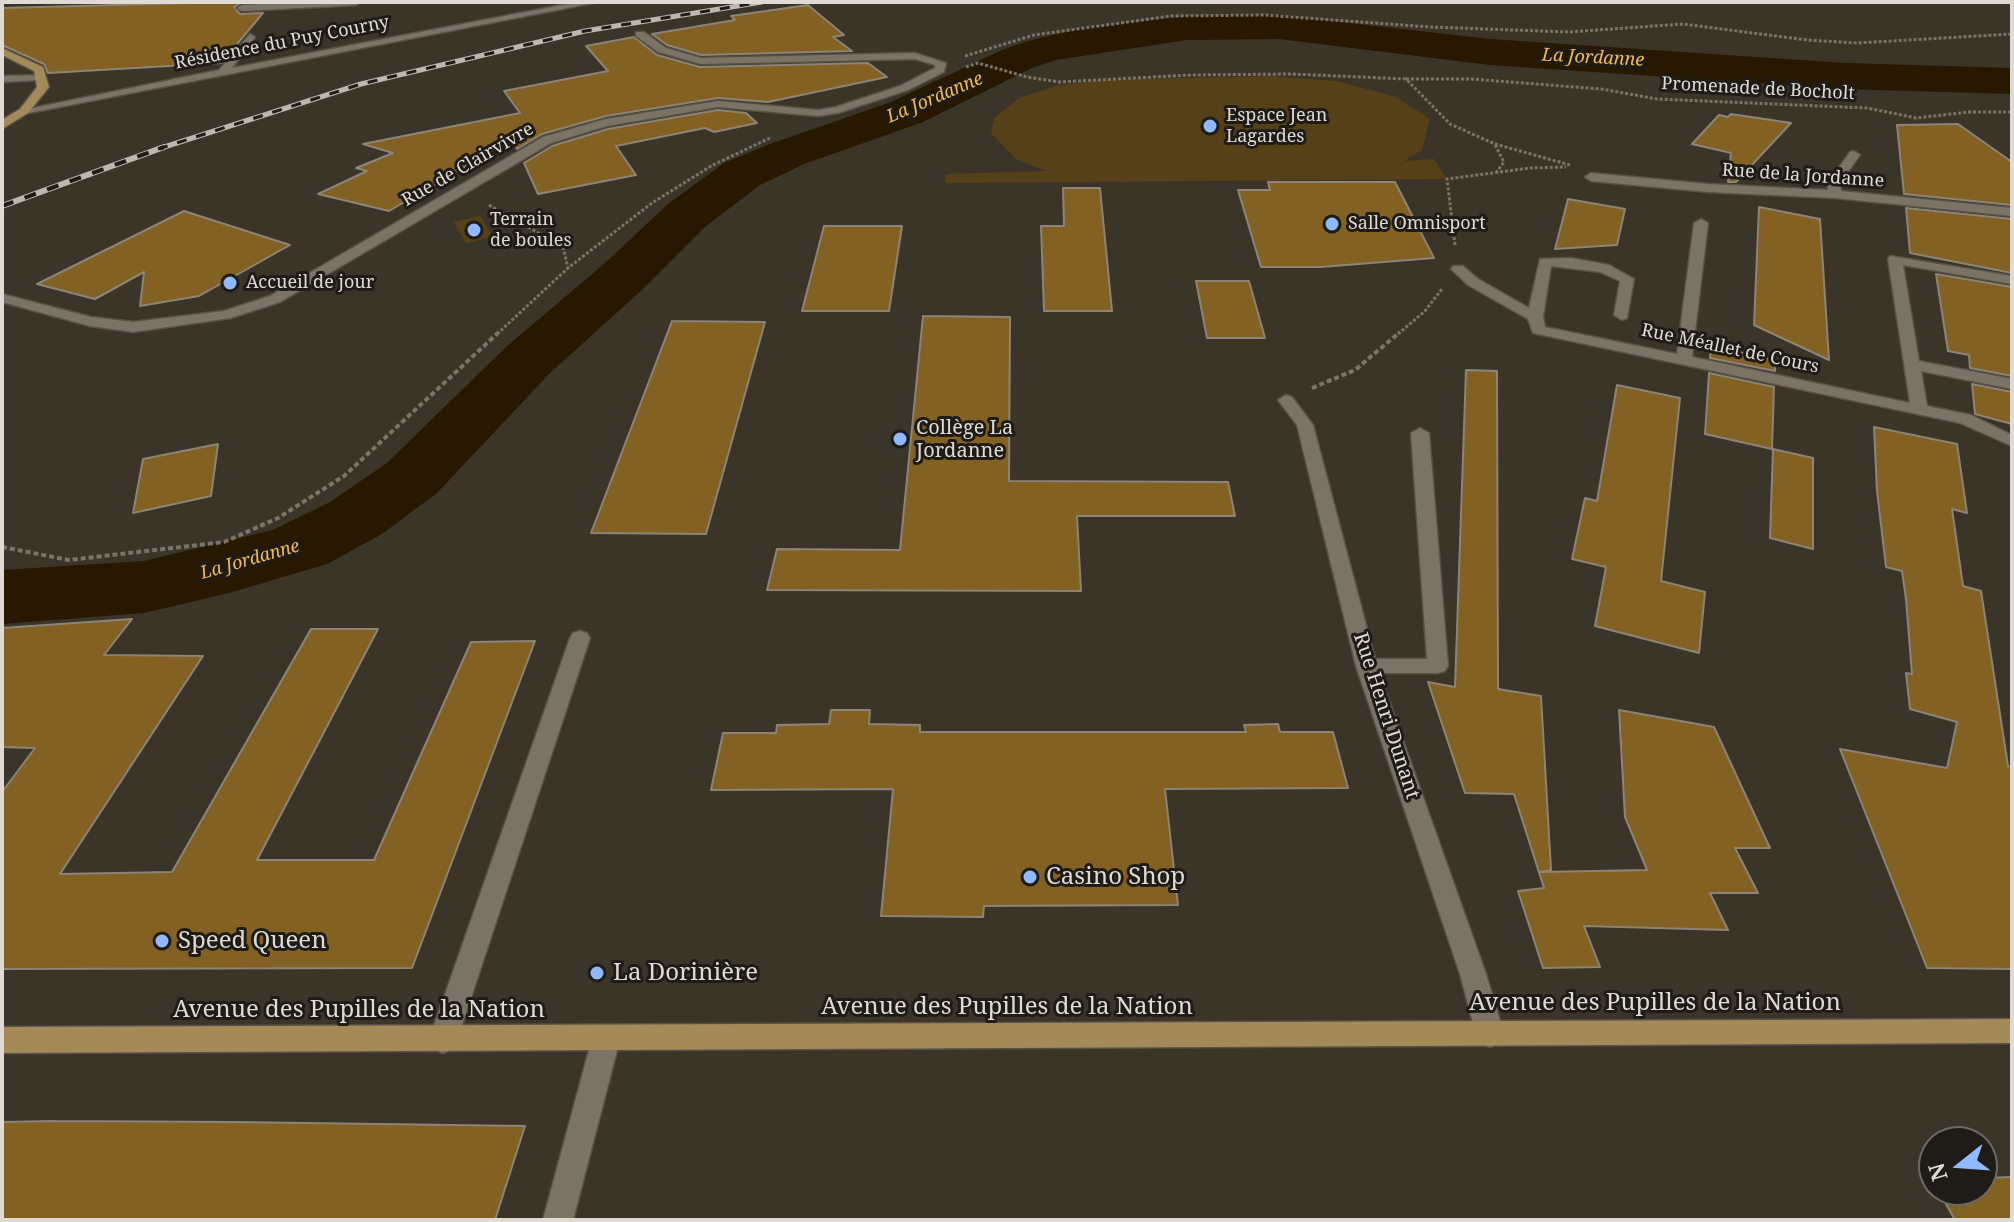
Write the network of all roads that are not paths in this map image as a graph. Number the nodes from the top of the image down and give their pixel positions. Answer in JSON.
{"nodes":[{"id":1,"x":356,"y":2,"type":"edge"},
{"id":2,"x":593,"y":2,"type":"edge"},
{"id":3,"x":242,"y":8,"type":"dead end"},
{"id":4,"x":640,"y":34,"type":"dead end"},
{"id":5,"x":250,"y":37,"type":"dead end"},
{"id":6,"x":2,"y":51,"type":"edge"},
{"id":7,"x":888,"y":58,"type":"junction"},
{"id":8,"x":223,"y":73,"type":"junction"},
{"id":9,"x":40,"y":77,"type":"junction"},
{"id":10,"x":2,"y":79,"type":"edge"},
{"id":11,"x":912,"y":83,"type":"junction"},
{"id":12,"x":24,"y":111,"type":"junction"},
{"id":13,"x":2,"y":125,"type":"edge"},
{"id":14,"x":1854,"y":155,"type":"dead end"},
{"id":15,"x":1591,"y":177,"type":"road end"},
{"id":16,"x":1835,"y":194,"type":"junction"},
{"id":17,"x":2012,"y":212,"type":"edge"},
{"id":18,"x":1701,"y":223,"type":"dead end"},
{"id":19,"x":1458,"y":269,"type":"dead end"},
{"id":20,"x":2012,"y":280,"type":"edge"},
{"id":21,"x":2,"y":298,"type":"edge"},
{"id":22,"x":1622,"y":315,"type":"dead end"},
{"id":23,"x":1535,"y":317,"type":"junction"},
{"id":24,"x":1684,"y":360,"type":"junction"},
{"id":25,"x":1912,"y":364,"type":"junction"},
{"id":26,"x":2012,"y":384,"type":"edge"},
{"id":27,"x":1286,"y":400,"type":"dead end"},
{"id":28,"x":1919,"y":409,"type":"junction"},
{"id":29,"x":1420,"y":433,"type":"dead end"},
{"id":30,"x":2012,"y":441,"type":"edge"},
{"id":31,"x":580,"y":638,"type":"dead end"},
{"id":32,"x":1366,"y":666,"type":"junction"},
{"id":33,"x":2012,"y":1031,"type":"edge"},
{"id":34,"x":1490,"y":1034,"type":"junction"},
{"id":35,"x":606,"y":1039,"type":"junction"},
{"id":36,"x":2,"y":1040,"type":"edge"},
{"id":37,"x":443,"y":1040,"type":"junction"},
{"id":38,"x":558,"y":1220,"type":"edge"}],
"edges":[{"from":1,"to":3,"type":"street"},
{"from":2,"to":8,"type":"street","name":"Résidence du Puy Courny"},
{"from":4,"to":7,"type":"street"},
{"from":5,"to":8,"type":"street"},
{"from":6,"to":9,"type":"main road"},
{"from":7,"to":11,"type":"street"},
{"from":7,"to":11,"type":"street","name":"Rue de Clairvivre"},
{"from":8,"to":12,"type":"street","name":"Résidence du Puy Courny"},
{"from":9,"to":10,"type":"street"},
{"from":9,"to":12,"type":"main road"},
{"from":11,"to":21,"type":"street","name":"Rue de Clairvivre"},
{"from":12,"to":13,"type":"main road"},
{"from":14,"to":16,"type":"street"},
{"from":15,"to":16,"type":"street","name":"Rue de la Jordanne"},
{"from":16,"to":17,"type":"street","name":"Rue de la Jordanne"},
{"from":18,"to":24,"type":"street"},
{"from":19,"to":23,"type":"street","name":"Rue Méallet de Cours"},
{"from":20,"to":25,"type":"street"},
{"from":22,"to":23,"type":"street"},
{"from":23,"to":24,"type":"street","name":"Rue Méallet de Cours"},
{"from":24,"to":28,"type":"street","name":"Rue Méallet de Cours"},
{"from":25,"to":26,"type":"street"},
{"from":25,"to":28,"type":"street"},
{"from":27,"to":32,"type":"street","name":"Rue Henri Dunant"},
{"from":28,"to":30,"type":"street","name":"Rue Méallet de Cours"},
{"from":29,"to":32,"type":"street"},
{"from":31,"to":37,"type":"street"},
{"from":32,"to":34,"type":"street","name":"Rue Henri Dunant"},
{"from":33,"to":34,"type":"main road","name":"Avenue des Pupilles de la Nation"},
{"from":34,"to":35,"type":"main road","name":"Avenue des Pupilles de la Nation"},
{"from":35,"to":37,"type":"main road","name":"Avenue des Pupilles de la Nation"},
{"from":35,"to":38,"type":"street"},
{"from":36,"to":37,"type":"main road","name":"Avenue des Pupilles de la Nation"}]}
